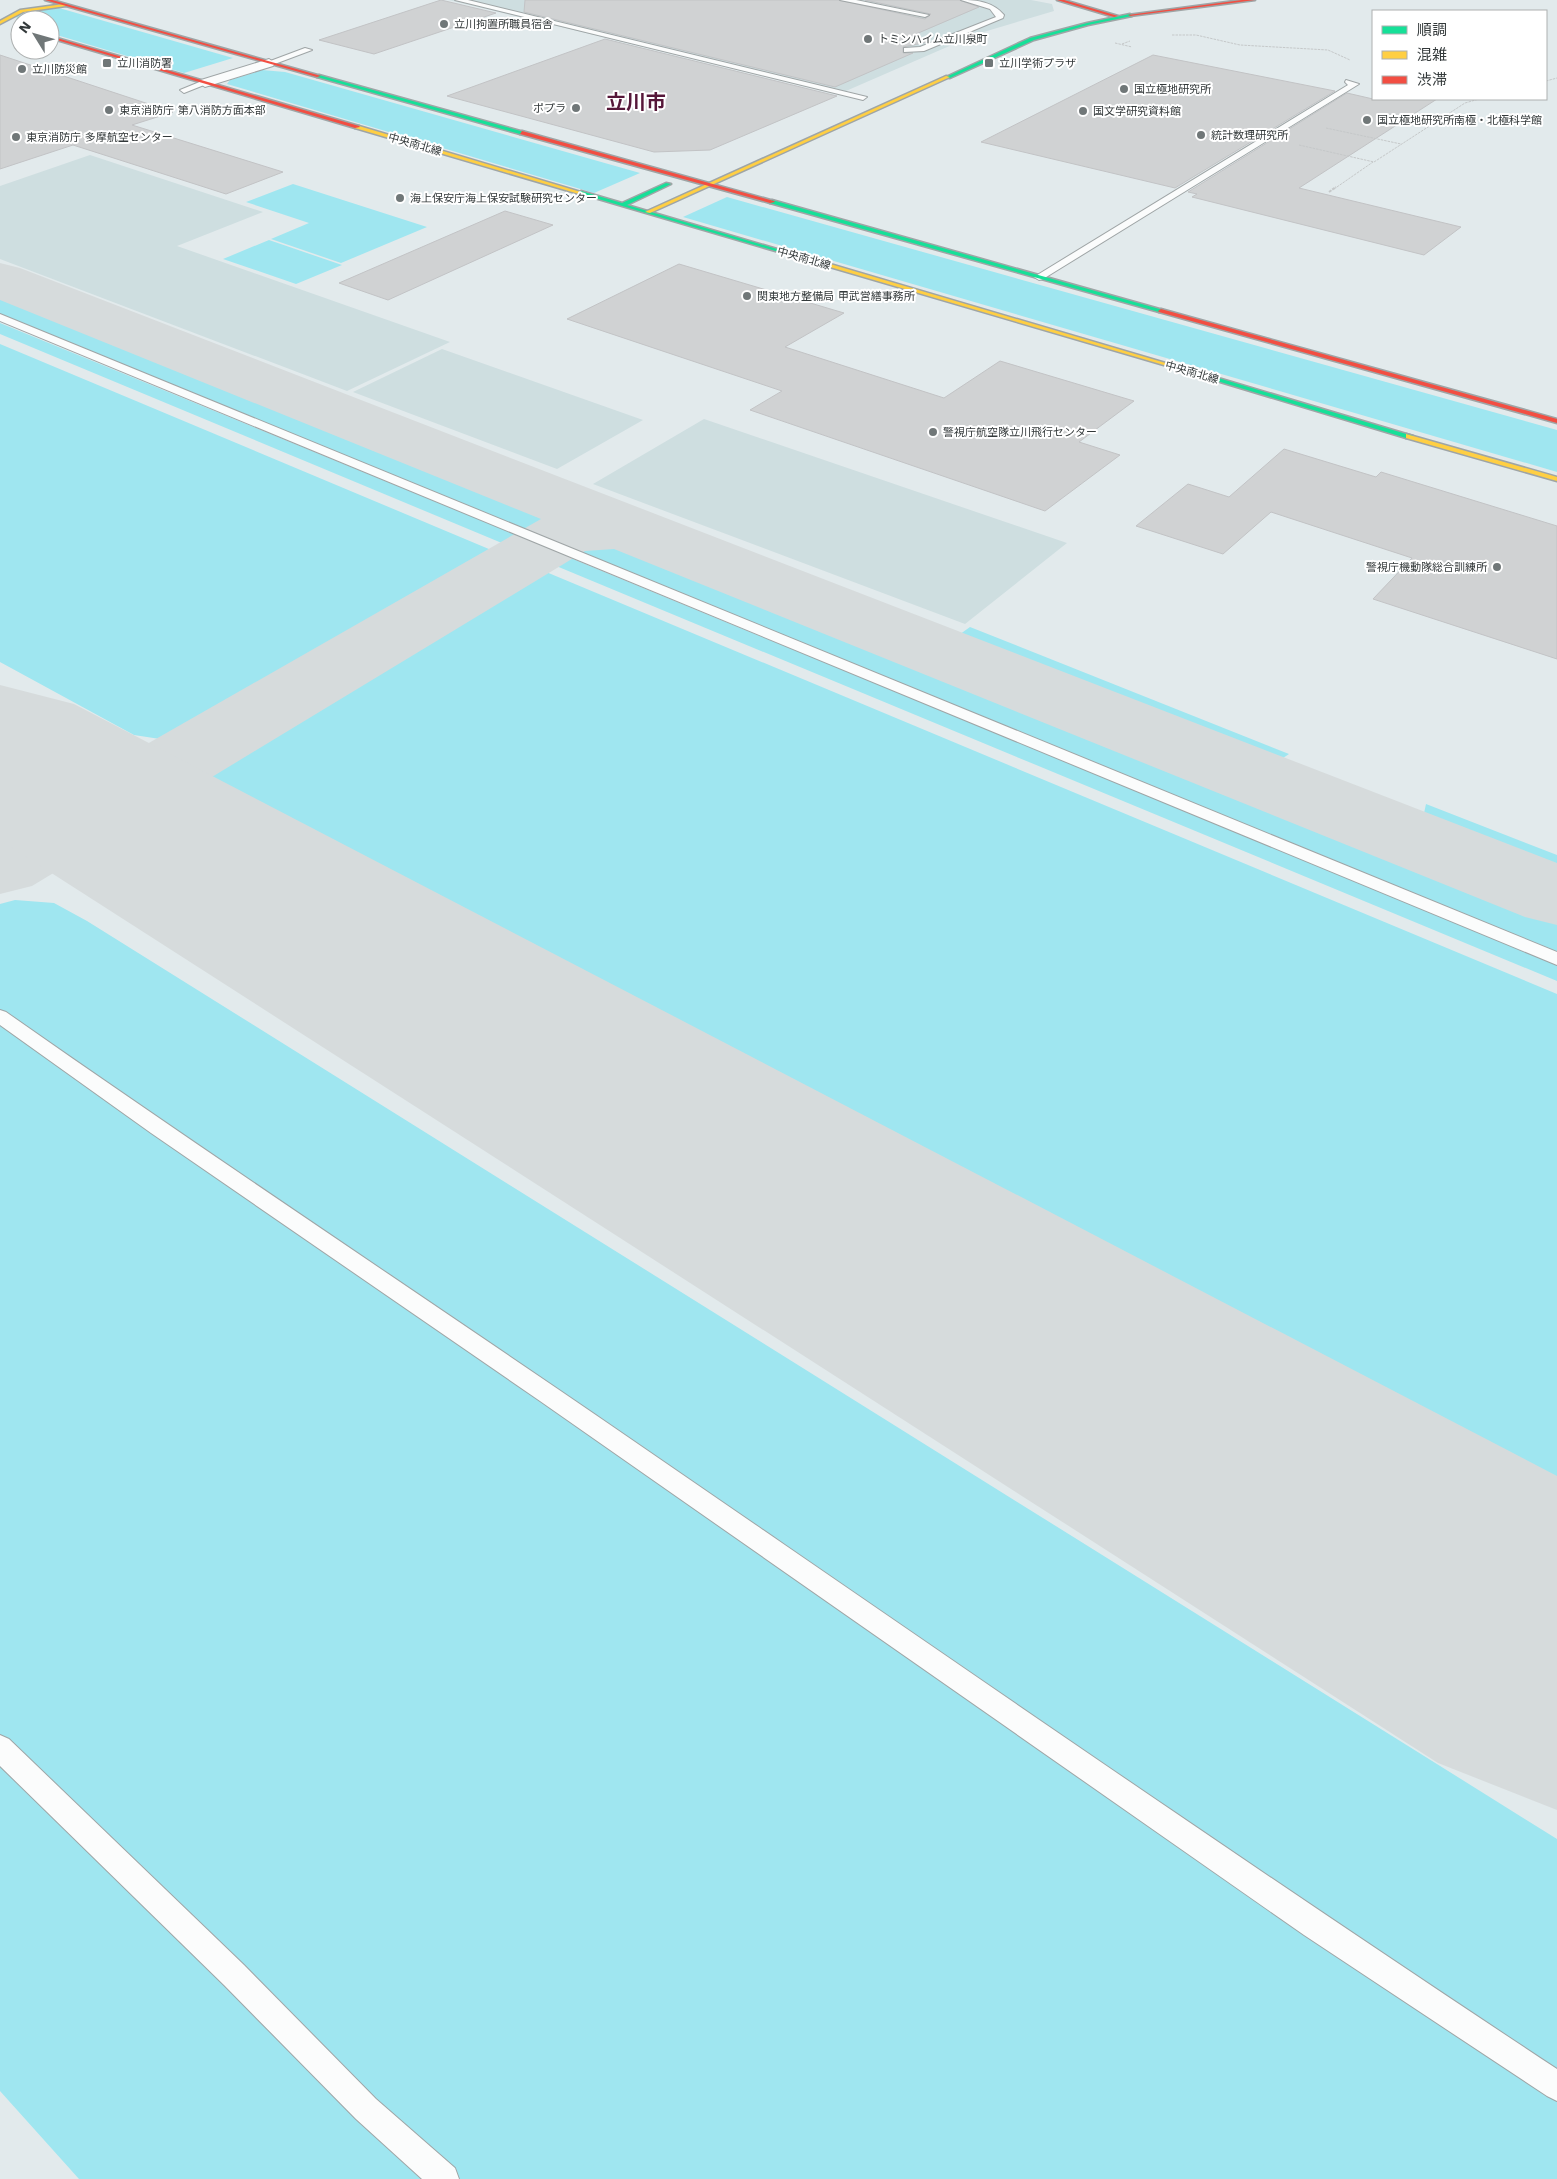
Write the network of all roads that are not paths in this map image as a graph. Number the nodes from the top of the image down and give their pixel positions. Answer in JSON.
{"nodes":[{"id":1,"x":47,"y":0,"type":"edge"},
{"id":2,"x":459,"y":0,"type":"edge"},
{"id":3,"x":844,"y":0,"type":"edge"},
{"id":4,"x":965,"y":0,"type":"edge"},
{"id":5,"x":1059,"y":0,"type":"edge"},
{"id":6,"x":1161,"y":0,"type":"edge"},
{"id":7,"x":1253,"y":0,"type":"edge"},
{"id":8,"x":486,"y":3,"type":"edge"},
{"id":9,"x":901,"y":3,"type":"dead end"},
{"id":10,"x":64,"y":5,"type":"junction"},
{"id":11,"x":888,"y":8,"type":"junction"},
{"id":12,"x":1096,"y":10,"type":"junction"},
{"id":13,"x":924,"y":15,"type":"dead end"},
{"id":14,"x":1074,"y":15,"type":"dead end"},
{"id":15,"x":1116,"y":16,"type":"junction"},
{"id":16,"x":0,"y":23,"type":"edge"},
{"id":17,"x":60,"y":41,"type":"edge"},
{"id":18,"x":308,"y":50,"type":"dead end"},
{"id":19,"x":907,"y":50,"type":"dead end"},
{"id":20,"x":269,"y":63,"type":"junction"},
{"id":21,"x":1349,"y":82,"type":"dead end"},
{"id":22,"x":205,"y":83,"type":"junction"},
{"id":23,"x":184,"y":90,"type":"dead end"},
{"id":24,"x":867,"y":95,"type":"joint"},
{"id":25,"x":844,"y":105,"type":"dead end"},
{"id":26,"x":699,"y":170,"type":"dead end"},
{"id":27,"x":681,"y":178,"type":"junction"},
{"id":28,"x":708,"y":185,"type":"junction"},
{"id":29,"x":622,"y":205,"type":"junction"},
{"id":30,"x":1133,"y":206,"type":"dead end"},
{"id":31,"x":1149,"y":210,"type":"junction"},
{"id":32,"x":648,"y":212,"type":"junction"},
{"id":33,"x":1039,"y":277,"type":"junction"},
{"id":34,"x":0,"y":317,"type":"edge"},
{"id":35,"x":1557,"y":421,"type":"edge"},
{"id":36,"x":1557,"y":479,"type":"edge"},
{"id":37,"x":1557,"y":959,"type":"edge"},
{"id":38,"x":0,"y":1016,"type":"edge"},
{"id":39,"x":0,"y":1748,"type":"edge"},
{"id":40,"x":1557,"y":2086,"type":"edge"},
{"id":41,"x":444,"y":2179,"type":"edge"}],
"edges":[{"from":1,"to":10,"type":"main road"},
{"from":2,"to":8,"type":"lane"},
{"from":3,"to":11,"type":"lane"},
{"from":4,"to":19,"type":"lane"},
{"from":5,"to":12,"type":"main road"},
{"from":6,"to":12,"type":"main road"},
{"from":7,"to":15,"type":"main road"},
{"from":8,"to":24,"type":"lane"},
{"from":9,"to":11,"type":"lane"},
{"from":10,"to":16,"type":"main road"},
{"from":10,"to":20,"type":"main road"},
{"from":11,"to":13,"type":"lane"},
{"from":12,"to":14,"type":"main road"},
{"from":12,"to":15,"type":"main road"},
{"from":15,"to":28,"type":"main road"},
{"from":17,"to":22,"type":"main road","name":"中央南北線"},
{"from":18,"to":20,"type":"lane"},
{"from":20,"to":22,"type":"street"},
{"from":20,"to":27,"type":"main road"},
{"from":21,"to":31,"type":"lane"},
{"from":22,"to":23,"type":"lane"},
{"from":22,"to":29,"type":"main road","name":"中央南北線"},
{"from":24,"to":25,"type":"main road"},
{"from":26,"to":27,"type":"main road"},
{"from":27,"to":28,"type":"main road"},
{"from":27,"to":29,"type":"main road"},
{"from":28,"to":32,"type":"main road"},
{"from":28,"to":33,"type":"main road"},
{"from":29,"to":32,"type":"main road","name":"中央南北線"},
{"from":30,"to":31,"type":"lane"},
{"from":31,"to":33,"type":"lane"},
{"from":32,"to":36,"type":"main road","name":"中央南北線"},
{"from":33,"to":35,"type":"main road"},
{"from":34,"to":37,"type":"lane"},
{"from":38,"to":40,"type":"lane"},
{"from":39,"to":41,"type":"lane"}]}
